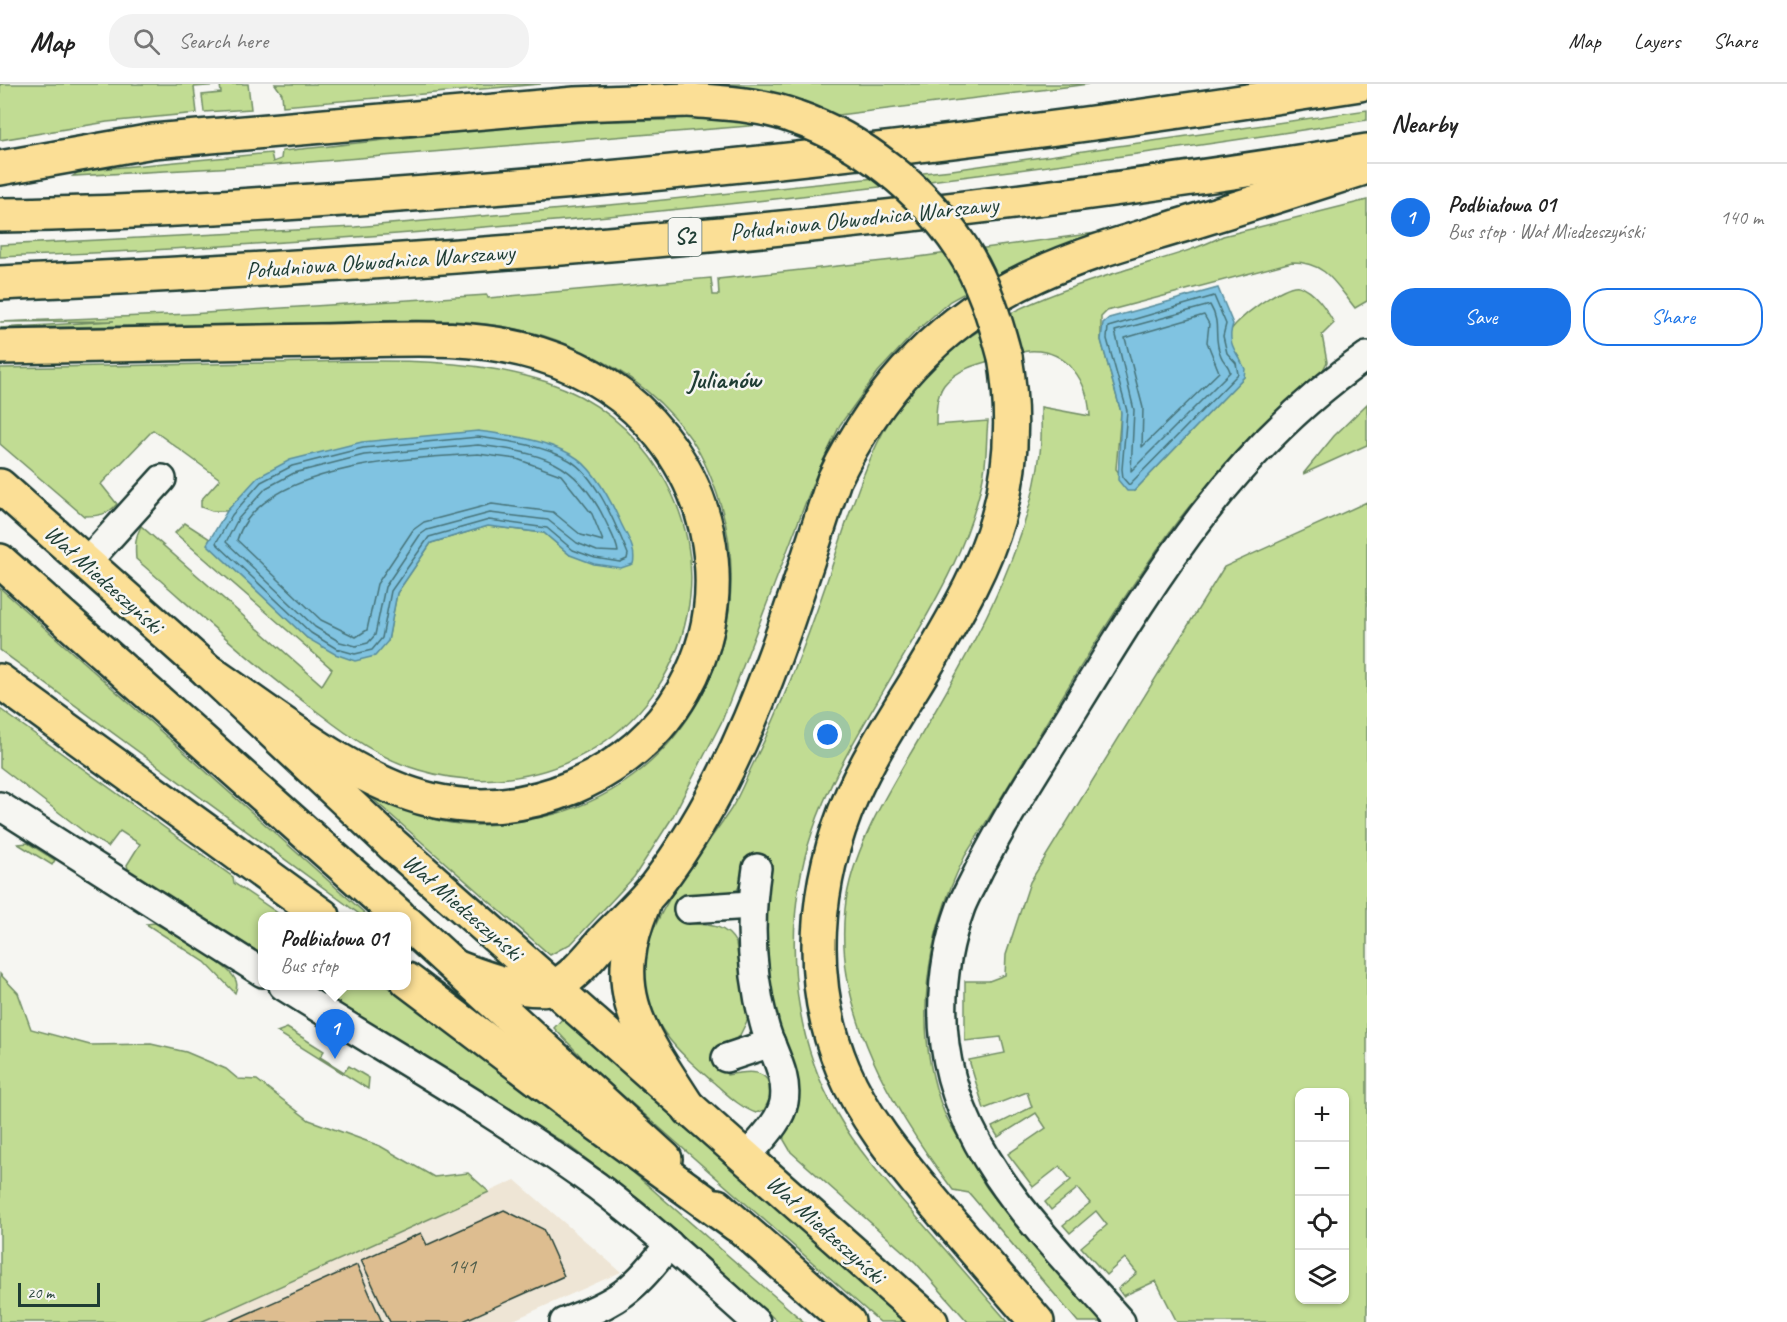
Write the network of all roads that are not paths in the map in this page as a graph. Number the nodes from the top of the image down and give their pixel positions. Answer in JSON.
{"nodes":[{"id":1,"x":1360,"y":84,"type":"edge"},
{"id":2,"x":1367,"y":151,"type":"edge"},
{"id":3,"x":1367,"y":167,"type":"edge"},
{"id":4,"x":0,"y":168,"type":"edge"},
{"id":5,"x":0,"y":215,"type":"edge"},
{"id":6,"x":0,"y":283,"type":"edge"},
{"id":7,"x":0,"y":347,"type":"edge"},
{"id":8,"x":1367,"y":356,"type":"edge"},
{"id":9,"x":162,"y":479,"type":"dead end"},
{"id":10,"x":0,"y":486,"type":"edge"},
{"id":11,"x":0,"y":561,"type":"edge"},
{"id":12,"x":86,"y":563,"type":"junction"},
{"id":13,"x":208,"y":671,"type":"junction"},
{"id":14,"x":0,"y":681,"type":"edge"},
{"id":15,"x":0,"y":806,"type":"edge"},
{"id":16,"x":756,"y":868,"type":"dead end"},
{"id":17,"x":647,"y":895,"type":"junction"},
{"id":18,"x":751,"y":905,"type":"junction"},
{"id":19,"x":688,"y":909,"type":"dead end"},
{"id":20,"x":318,"y":912,"type":"edge"},
{"id":21,"x":395,"y":912,"type":"edge"},
{"id":22,"x":411,"y":927,"type":"edge"},
{"id":23,"x":458,"y":969,"type":"junction"},
{"id":24,"x":258,"y":970,"type":"edge"},
{"id":25,"x":411,"y":983,"type":"edge"},
{"id":26,"x":554,"y":987,"type":"junction"},
{"id":27,"x":289,"y":990,"type":"edge"},
{"id":28,"x":771,"y":1043,"type":"junction"},
{"id":29,"x":726,"y":1058,"type":"dead end"},
{"id":30,"x":690,"y":1110,"type":"junction"},
{"id":31,"x":746,"y":1158,"type":"junction"},
{"id":32,"x":737,"y":1226,"type":"junction"},
{"id":33,"x":669,"y":1244,"type":"junction"},
{"id":34,"x":564,"y":1322,"type":"edge"},
{"id":35,"x":756,"y":1322,"type":"edge"},
{"id":36,"x":848,"y":1322,"type":"edge"},
{"id":37,"x":931,"y":1322,"type":"edge"},
{"id":38,"x":1037,"y":1322,"type":"edge"},
{"id":39,"x":1121,"y":1322,"type":"edge"}],
"edges":[{"from":1,"to":5,"type":"main road"},
{"from":2,"to":6,"type":"main road","name":"Południowa Obwodnica Warszawy","number":"S2"},
{"from":3,"to":17,"type":"main road"},
{"from":4,"to":38,"type":"main road","bridge":true},
{"from":7,"to":13,"type":"main road"},
{"from":8,"to":39,"type":"street"},
{"from":9,"to":12,"type":"street"},
{"from":10,"to":12,"type":"main road","name":"Wał Miedzeszyński"},
{"from":11,"to":21,"type":"main road","name":"Wał Miedzeszyński"},
{"from":12,"to":13,"type":"main road","name":"Wał Miedzeszyński"},
{"from":13,"to":26,"type":"main road","name":"Wał Miedzeszyński"},
{"from":14,"to":20,"type":"main road"},
{"from":15,"to":24,"type":"street"},
{"from":16,"to":18,"type":"street"},
{"from":17,"to":26,"type":"main road"},
{"from":17,"to":30,"type":"main road"},
{"from":18,"to":19,"type":"street"},
{"from":18,"to":28,"type":"street"},
{"from":22,"to":23,"type":"main road","name":"Wał Miedzeszyński"},
{"from":23,"to":26,"type":"main road"},
{"from":23,"to":32,"type":"main road","name":"Wał Miedzeszyński"},
{"from":25,"to":32,"type":"main road"},
{"from":26,"to":30,"type":"main road","name":"Wał Miedzeszyński"},
{"from":27,"to":33,"type":"street"},
{"from":28,"to":29,"type":"street"},
{"from":28,"to":31,"type":"street"},
{"from":30,"to":31,"type":"main road","name":"Wał Miedzeszyński"},
{"from":31,"to":37,"type":"main road","name":"Wał Miedzeszyński"},
{"from":32,"to":36,"type":"main road","name":"Wał Miedzeszyński"},
{"from":33,"to":34,"type":"street"},
{"from":33,"to":35,"type":"street"}]}
